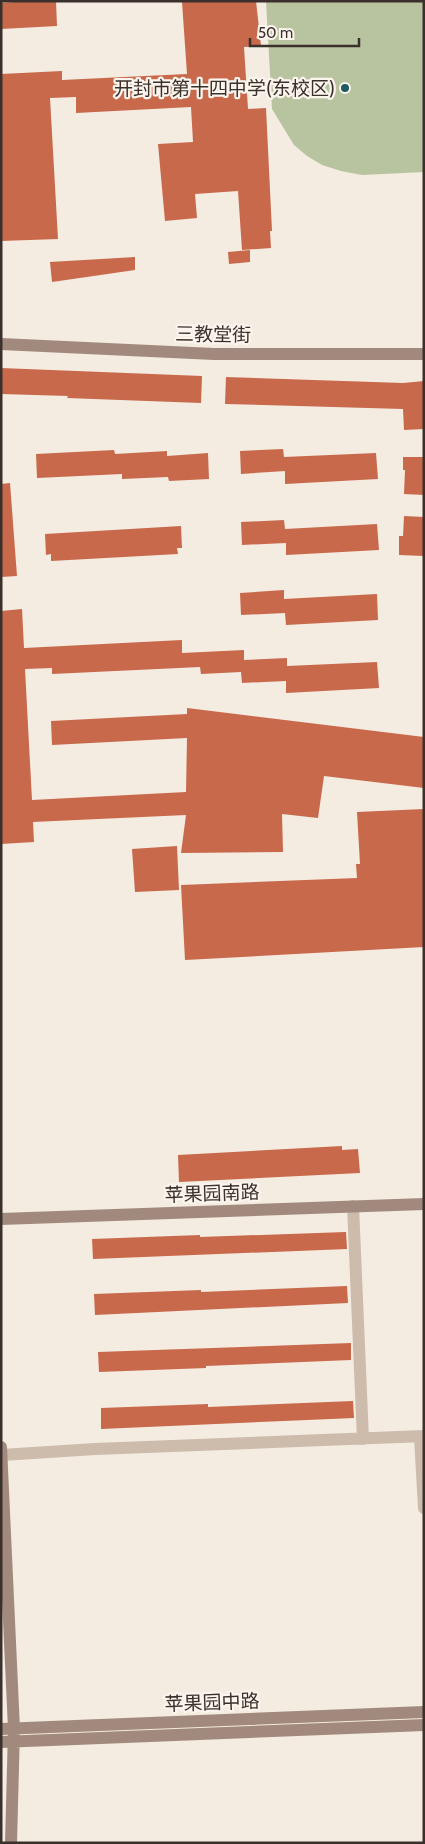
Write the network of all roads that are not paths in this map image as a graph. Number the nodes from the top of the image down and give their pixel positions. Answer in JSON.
{"nodes":[{"id":1,"x":1,"y":344,"type":"edge"},
{"id":2,"x":424,"y":354,"type":"edge"},
{"id":3,"x":424,"y":1204,"type":"edge"},
{"id":4,"x":353,"y":1206,"type":"junction"},
{"id":5,"x":1,"y":1219,"type":"edge"},
{"id":6,"x":422,"y":1436,"type":"edge"},
{"id":7,"x":364,"y":1439,"type":"junction"},
{"id":8,"x":1,"y":1447,"type":"edge"},
{"id":9,"x":2,"y":1455,"type":"edge"},
{"id":10,"x":424,"y":1508,"type":"edge"},
{"id":11,"x":424,"y":1712,"type":"edge"},
{"id":12,"x":424,"y":1725,"type":"edge"},
{"id":13,"x":7,"y":1735,"type":"edge"},
{"id":14,"x":11,"y":1843,"type":"edge"}],
"edges":[{"from":1,"to":2,"type":"street","name":"三教堂街"},
{"from":3,"to":4,"type":"street","name":"苹果园南路"},
{"from":4,"to":5,"type":"street","name":"苹果园南路"},
{"from":4,"to":7,"type":"street"},
{"from":6,"to":7,"type":"street"},
{"from":6,"to":10,"type":"street"},
{"from":7,"to":9,"type":"street"},
{"from":8,"to":9,"type":"street"},
{"from":9,"to":13,"type":"street"},
{"from":11,"to":13,"type":"street","name":"苹果园中路"},
{"from":12,"to":13,"type":"street","name":"苹果园中路"},
{"from":13,"to":14,"type":"street"}]}
